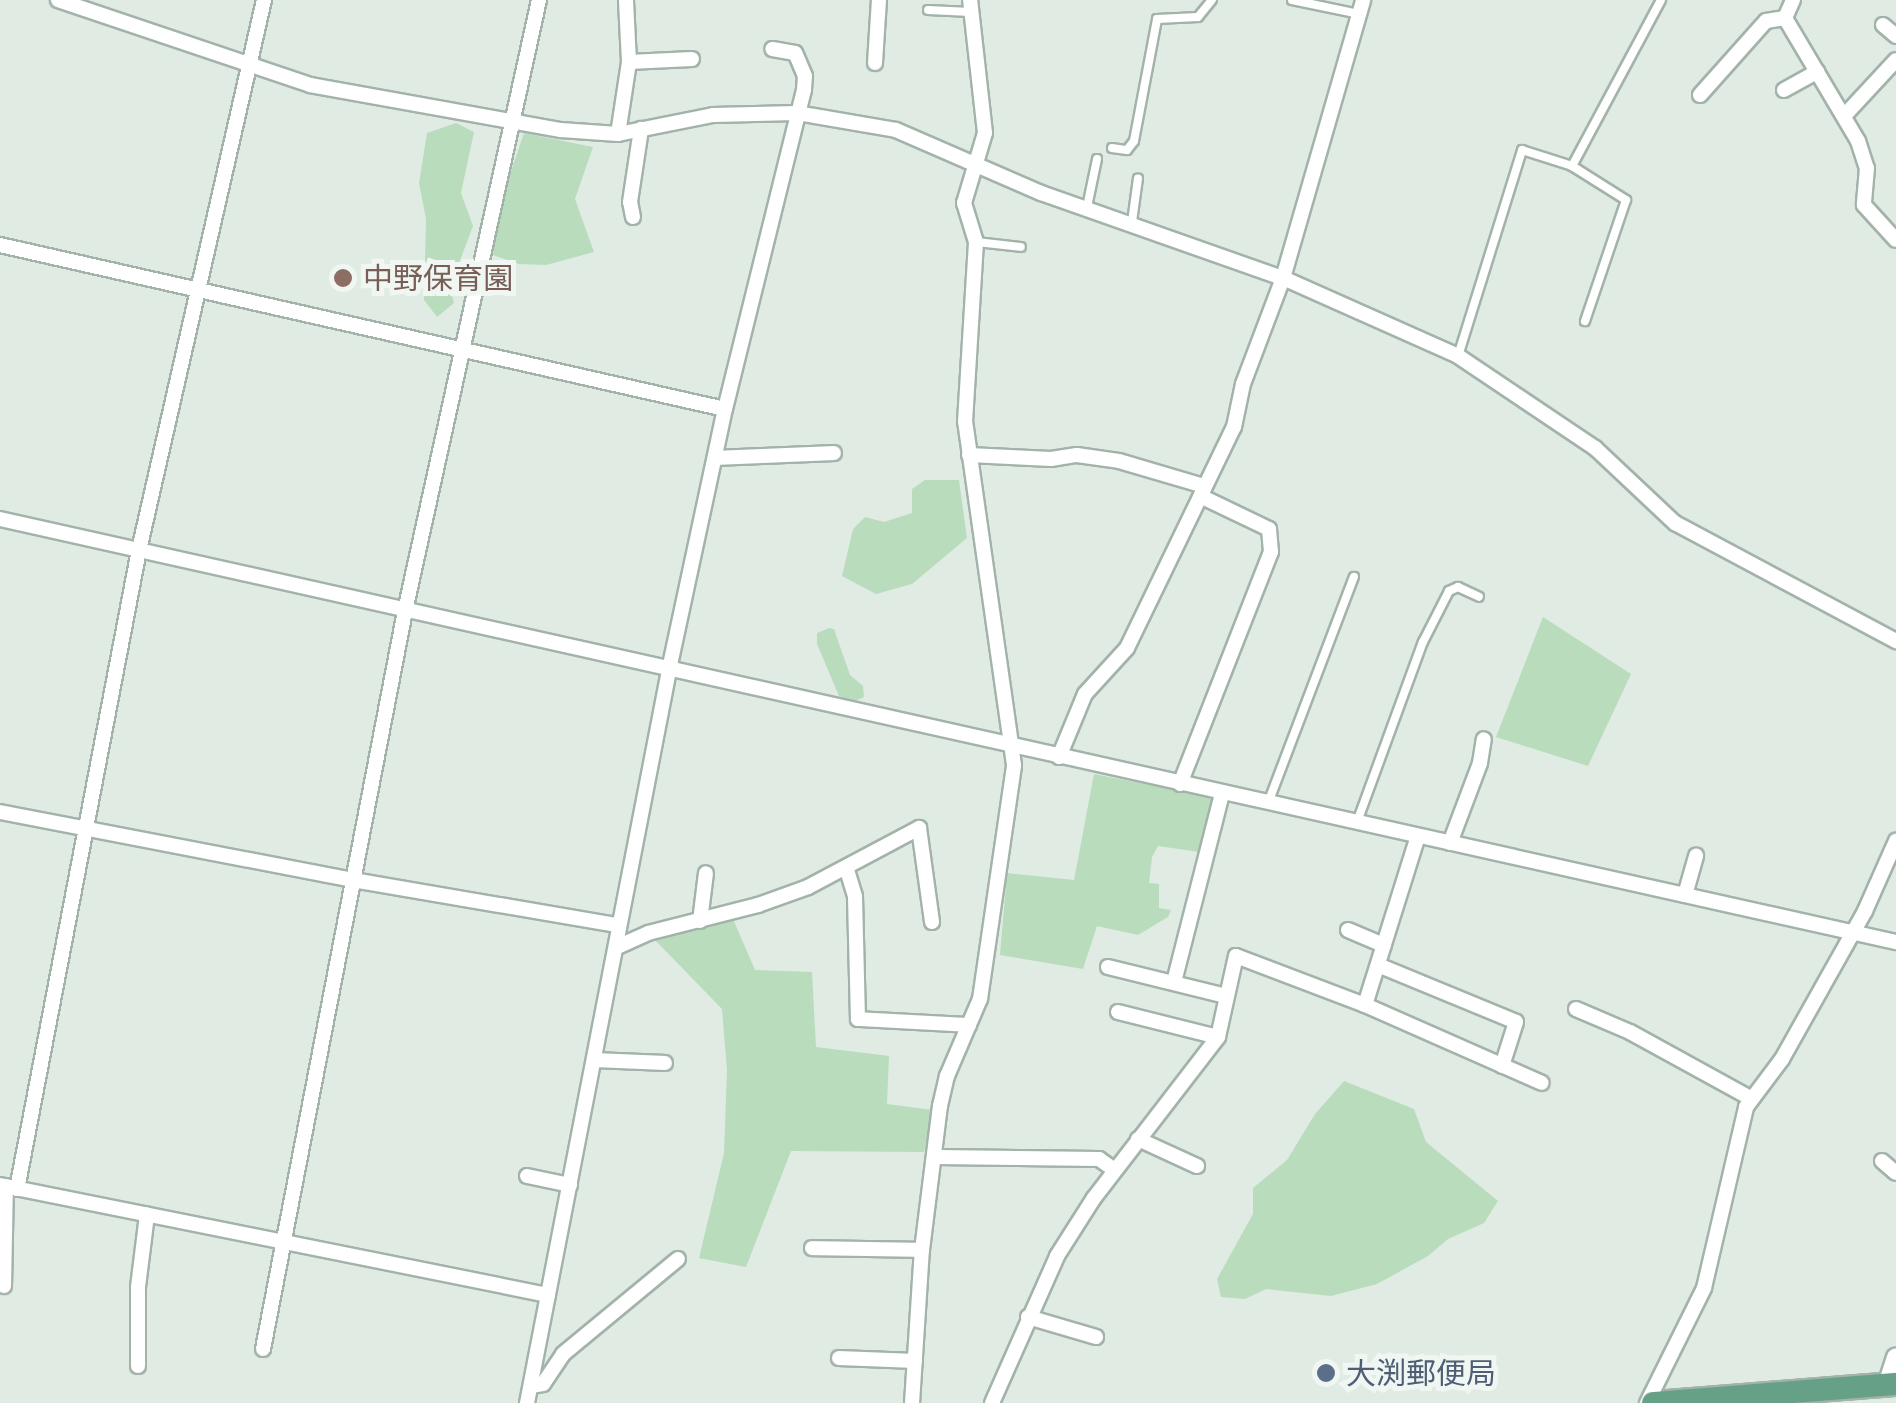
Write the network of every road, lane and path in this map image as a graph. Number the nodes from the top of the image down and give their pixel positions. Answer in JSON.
{"nodes":[{"id":1,"x":58,"y":0,"type":"edge"},
{"id":2,"x":264,"y":0,"type":"edge"},
{"id":3,"x":539,"y":0,"type":"edge"},
{"id":4,"x":626,"y":0,"type":"edge"},
{"id":5,"x":879,"y":0,"type":"edge"},
{"id":6,"x":1212,"y":0,"type":"edge"},
{"id":7,"x":1292,"y":0,"type":"edge"},
{"id":8,"x":1661,"y":0,"type":"edge"},
{"id":9,"x":1793,"y":0,"type":"edge"},
{"id":10,"x":971,"y":6,"type":"edge"},
{"id":11,"x":1361,"y":7,"type":"edge"},
{"id":12,"x":928,"y":10,"type":"dead end"},
{"id":13,"x":1785,"y":18,"type":"junction"},
{"id":14,"x":1884,"y":25,"type":"dead end"},
{"id":15,"x":1896,"y":36,"type":"edge"},
{"id":16,"x":772,"y":49,"type":"dead end"},
{"id":17,"x":692,"y":58,"type":"dead end"},
{"id":18,"x":1896,"y":60,"type":"edge"},
{"id":19,"x":630,"y":62,"type":"junction"},
{"id":20,"x":875,"y":63,"type":"dead end"},
{"id":21,"x":250,"y":64,"type":"junction"},
{"id":22,"x":1817,"y":72,"type":"junction"},
{"id":23,"x":1784,"y":90,"type":"dead end"},
{"id":24,"x":1700,"y":95,"type":"dead end"},
{"id":25,"x":797,"y":113,"type":"junction"},
{"id":26,"x":1844,"y":116,"type":"junction"},
{"id":27,"x":512,"y":120,"type":"junction"},
{"id":28,"x":641,"y":129,"type":"junction"},
{"id":29,"x":618,"y":134,"type":"junction"},
{"id":30,"x":1112,"y":148,"type":"dead end"},
{"id":31,"x":1096,"y":159,"type":"dead end"},
{"id":32,"x":977,"y":162,"type":"junction"},
{"id":33,"x":1572,"y":166,"type":"junction"},
{"id":34,"x":1138,"y":178,"type":"dead end"},
{"id":35,"x":1088,"y":207,"type":"junction"},
{"id":36,"x":633,"y":217,"type":"dead end"},
{"id":37,"x":1132,"y":222,"type":"junction"},
{"id":38,"x":1896,"y":240,"type":"edge"},
{"id":39,"x":976,"y":242,"type":"junction"},
{"id":40,"x":0,"y":245,"type":"edge"},
{"id":41,"x":1021,"y":247,"type":"dead end"},
{"id":42,"x":1283,"y":278,"type":"junction"},
{"id":43,"x":196,"y":288,"type":"junction"},
{"id":44,"x":1585,"y":322,"type":"dead end"},
{"id":45,"x":463,"y":347,"type":"junction"},
{"id":46,"x":1458,"y":356,"type":"junction"},
{"id":47,"x":726,"y":408,"type":"junction"},
{"id":48,"x":834,"y":453,"type":"dead end"},
{"id":49,"x":969,"y":455,"type":"junction"},
{"id":50,"x":715,"y":458,"type":"junction"},
{"id":51,"x":1202,"y":491,"type":"junction"},
{"id":52,"x":0,"y":519,"type":"edge"},
{"id":53,"x":139,"y":550,"type":"junction"},
{"id":54,"x":1354,"y":577,"type":"dead end"},
{"id":55,"x":1479,"y":597,"type":"dead end"},
{"id":56,"x":405,"y":611,"type":"junction"},
{"id":57,"x":1896,"y":641,"type":"edge"},
{"id":58,"x":670,"y":665,"type":"junction"},
{"id":59,"x":1484,"y":739,"type":"dead end"},
{"id":60,"x":1012,"y":743,"type":"junction"},
{"id":61,"x":1058,"y":757,"type":"junction"},
{"id":62,"x":1180,"y":784,"type":"junction"},
{"id":63,"x":1222,"y":792,"type":"junction"},
{"id":64,"x":1268,"y":803,"type":"junction"},
{"id":65,"x":0,"y":812,"type":"edge"},
{"id":66,"x":1356,"y":822,"type":"junction"},
{"id":67,"x":85,"y":828,"type":"junction"},
{"id":68,"x":1418,"y":836,"type":"junction"},
{"id":69,"x":1896,"y":841,"type":"edge"},
{"id":70,"x":1450,"y":843,"type":"junction"},
{"id":71,"x":1696,"y":856,"type":"dead end"},
{"id":72,"x":847,"y":870,"type":"junction"},
{"id":73,"x":706,"y":873,"type":"dead end"},
{"id":74,"x":353,"y":880,"type":"junction"},
{"id":75,"x":1685,"y":895,"type":"junction"},
{"id":76,"x":700,"y":921,"type":"junction"},
{"id":77,"x":932,"y":922,"type":"dead end"},
{"id":78,"x":617,"y":926,"type":"junction"},
{"id":79,"x":1348,"y":930,"type":"dead end"},
{"id":80,"x":1853,"y":932,"type":"junction"},
{"id":81,"x":1896,"y":942,"type":"edge"},
{"id":82,"x":1384,"y":945,"type":"junction"},
{"id":83,"x":617,"y":947,"type":"junction"},
{"id":84,"x":1378,"y":965,"type":"junction"},
{"id":85,"x":1108,"y":967,"type":"dead end"},
{"id":86,"x":1174,"y":982,"type":"junction"},
{"id":87,"x":1226,"y":996,"type":"junction"},
{"id":88,"x":1366,"y":1005,"type":"junction"},
{"id":89,"x":1576,"y":1008,"type":"dead end"},
{"id":90,"x":1118,"y":1012,"type":"dead end"},
{"id":91,"x":968,"y":1026,"type":"junction"},
{"id":92,"x":1218,"y":1036,"type":"junction"},
{"id":93,"x":595,"y":1060,"type":"junction"},
{"id":94,"x":664,"y":1063,"type":"dead end"},
{"id":95,"x":1502,"y":1066,"type":"junction"},
{"id":96,"x":1542,"y":1084,"type":"dead end"},
{"id":97,"x":1752,"y":1099,"type":"junction"},
{"id":98,"x":1138,"y":1139,"type":"junction"},
{"id":99,"x":936,"y":1157,"type":"junction"},
{"id":100,"x":1882,"y":1161,"type":"dead end"},
{"id":101,"x":1197,"y":1166,"type":"dead end"},
{"id":102,"x":1115,"y":1170,"type":"junction"},
{"id":103,"x":1896,"y":1173,"type":"edge"},
{"id":104,"x":528,"y":1176,"type":"dead end"},
{"id":105,"x":570,"y":1184,"type":"junction"},
{"id":106,"x":8,"y":1187,"type":"edge"},
{"id":107,"x":147,"y":1215,"type":"junction"},
{"id":108,"x":282,"y":1242,"type":"junction"},
{"id":109,"x":812,"y":1248,"type":"dead end"},
{"id":110,"x":922,"y":1250,"type":"junction"},
{"id":111,"x":678,"y":1259,"type":"dead end"},
{"id":112,"x":4,"y":1286,"type":"dead end"},
{"id":113,"x":548,"y":1295,"type":"junction"},
{"id":114,"x":1028,"y":1317,"type":"junction"},
{"id":115,"x":1096,"y":1337,"type":"dead end"},
{"id":116,"x":263,"y":1349,"type":"dead end"},
{"id":117,"x":1896,"y":1357,"type":"edge"},
{"id":118,"x":839,"y":1358,"type":"dead end"},
{"id":119,"x":914,"y":1360,"type":"junction"},
{"id":120,"x":138,"y":1366,"type":"dead end"},
{"id":121,"x":532,"y":1386,"type":"junction"},
{"id":122,"x":1889,"y":1391,"type":"edge"},
{"id":123,"x":527,"y":1403,"type":"edge"},
{"id":124,"x":912,"y":1403,"type":"edge"},
{"id":125,"x":992,"y":1403,"type":"edge"},
{"id":126,"x":1650,"y":1403,"type":"edge"}],
"edges":[{"from":1,"to":21,"type":"street"},
{"from":2,"to":21,"type":"street"},
{"from":3,"to":27,"type":"street"},
{"from":4,"to":19,"type":"street"},
{"from":5,"to":20,"type":"street"},
{"from":6,"to":30,"type":"lane"},
{"from":7,"to":11,"type":"lane"},
{"from":8,"to":33,"type":"lane"},
{"from":9,"to":13,"type":"street"},
{"from":10,"to":12,"type":"lane"},
{"from":10,"to":32,"type":"street"},
{"from":11,"to":42,"type":"street"},
{"from":13,"to":22,"type":"street"},
{"from":13,"to":24,"type":"street"},
{"from":14,"to":15,"type":"street"},
{"from":16,"to":25,"type":"street"},
{"from":17,"to":19,"type":"street"},
{"from":18,"to":26,"type":"street"},
{"from":19,"to":29,"type":"street"},
{"from":21,"to":27,"type":"street"},
{"from":21,"to":43,"type":"street"},
{"from":22,"to":23,"type":"street"},
{"from":22,"to":26,"type":"street"},
{"from":25,"to":28,"type":"street"},
{"from":25,"to":32,"type":"street"},
{"from":25,"to":47,"type":"street"},
{"from":26,"to":38,"type":"street"},
{"from":27,"to":29,"type":"street"},
{"from":27,"to":45,"type":"street"},
{"from":28,"to":29,"type":"street"},
{"from":28,"to":36,"type":"street"},
{"from":31,"to":35,"type":"lane"},
{"from":32,"to":35,"type":"street"},
{"from":32,"to":39,"type":"street"},
{"from":33,"to":44,"type":"lane"},
{"from":33,"to":46,"type":"lane"},
{"from":34,"to":37,"type":"lane"},
{"from":35,"to":37,"type":"street"},
{"from":37,"to":42,"type":"street"},
{"from":39,"to":41,"type":"lane"},
{"from":39,"to":49,"type":"street"},
{"from":40,"to":43,"type":"street"},
{"from":42,"to":46,"type":"street"},
{"from":42,"to":51,"type":"street"},
{"from":43,"to":45,"type":"street"},
{"from":43,"to":53,"type":"street"},
{"from":45,"to":47,"type":"street"},
{"from":45,"to":56,"type":"street"},
{"from":46,"to":57,"type":"street"},
{"from":47,"to":50,"type":"street"},
{"from":48,"to":50,"type":"street"},
{"from":49,"to":51,"type":"street"},
{"from":49,"to":60,"type":"street"},
{"from":50,"to":58,"type":"street"},
{"from":51,"to":61,"type":"street"},
{"from":51,"to":62,"type":"street"},
{"from":52,"to":53,"type":"street"},
{"from":53,"to":56,"type":"street"},
{"from":53,"to":67,"type":"street"},
{"from":54,"to":64,"type":"lane"},
{"from":55,"to":66,"type":"lane"},
{"from":56,"to":58,"type":"street"},
{"from":56,"to":74,"type":"street"},
{"from":58,"to":60,"type":"street"},
{"from":58,"to":78,"type":"street"},
{"from":59,"to":70,"type":"street"},
{"from":60,"to":61,"type":"street"},
{"from":60,"to":91,"type":"street"},
{"from":61,"to":62,"type":"street"},
{"from":62,"to":63,"type":"street"},
{"from":63,"to":64,"type":"street"},
{"from":63,"to":86,"type":"street"},
{"from":64,"to":66,"type":"street"},
{"from":65,"to":67,"type":"street"},
{"from":66,"to":68,"type":"street"},
{"from":67,"to":74,"type":"street"},
{"from":67,"to":106,"type":"street"},
{"from":68,"to":70,"type":"street"},
{"from":68,"to":82,"type":"street"},
{"from":69,"to":80,"type":"street"},
{"from":70,"to":75,"type":"street"},
{"from":71,"to":75,"type":"street"},
{"from":72,"to":76,"type":"street"},
{"from":72,"to":77,"type":"street"},
{"from":72,"to":91,"type":"street"},
{"from":73,"to":76,"type":"street"},
{"from":74,"to":78,"type":"street"},
{"from":74,"to":108,"type":"street"},
{"from":75,"to":80,"type":"street"},
{"from":76,"to":83,"type":"street"},
{"from":78,"to":83,"type":"street"},
{"from":79,"to":82,"type":"street"},
{"from":80,"to":81,"type":"street"},
{"from":80,"to":97,"type":"street"},
{"from":82,"to":84,"type":"street"},
{"from":83,"to":93,"type":"street"},
{"from":84,"to":88,"type":"street"},
{"from":84,"to":95,"type":"street"},
{"from":85,"to":86,"type":"street"},
{"from":86,"to":87,"type":"street"},
{"from":87,"to":88,"type":"street"},
{"from":87,"to":92,"type":"street"},
{"from":88,"to":95,"type":"street"},
{"from":89,"to":97,"type":"street"},
{"from":90,"to":92,"type":"street"},
{"from":91,"to":99,"type":"street"},
{"from":92,"to":98,"type":"street"},
{"from":93,"to":94,"type":"street"},
{"from":93,"to":105,"type":"street"},
{"from":95,"to":96,"type":"street"},
{"from":97,"to":126,"type":"street"},
{"from":98,"to":101,"type":"street"},
{"from":98,"to":102,"type":"street"},
{"from":99,"to":102,"type":"street"},
{"from":99,"to":110,"type":"street"},
{"from":100,"to":103,"type":"street"},
{"from":102,"to":114,"type":"street"},
{"from":104,"to":105,"type":"street"},
{"from":105,"to":113,"type":"street"},
{"from":106,"to":107,"type":"street"},
{"from":106,"to":112,"type":"street"},
{"from":107,"to":108,"type":"street"},
{"from":107,"to":120,"type":"street"},
{"from":108,"to":113,"type":"street"},
{"from":108,"to":116,"type":"street"},
{"from":109,"to":110,"type":"street"},
{"from":110,"to":119,"type":"street"},
{"from":111,"to":121,"type":"street"},
{"from":113,"to":121,"type":"street"},
{"from":114,"to":115,"type":"street"},
{"from":114,"to":125,"type":"street"},
{"from":117,"to":122,"type":"street"},
{"from":118,"to":119,"type":"street"},
{"from":119,"to":124,"type":"street"},
{"from":121,"to":123,"type":"street"},
{"from":122,"to":126,"type":"main road"}]}
